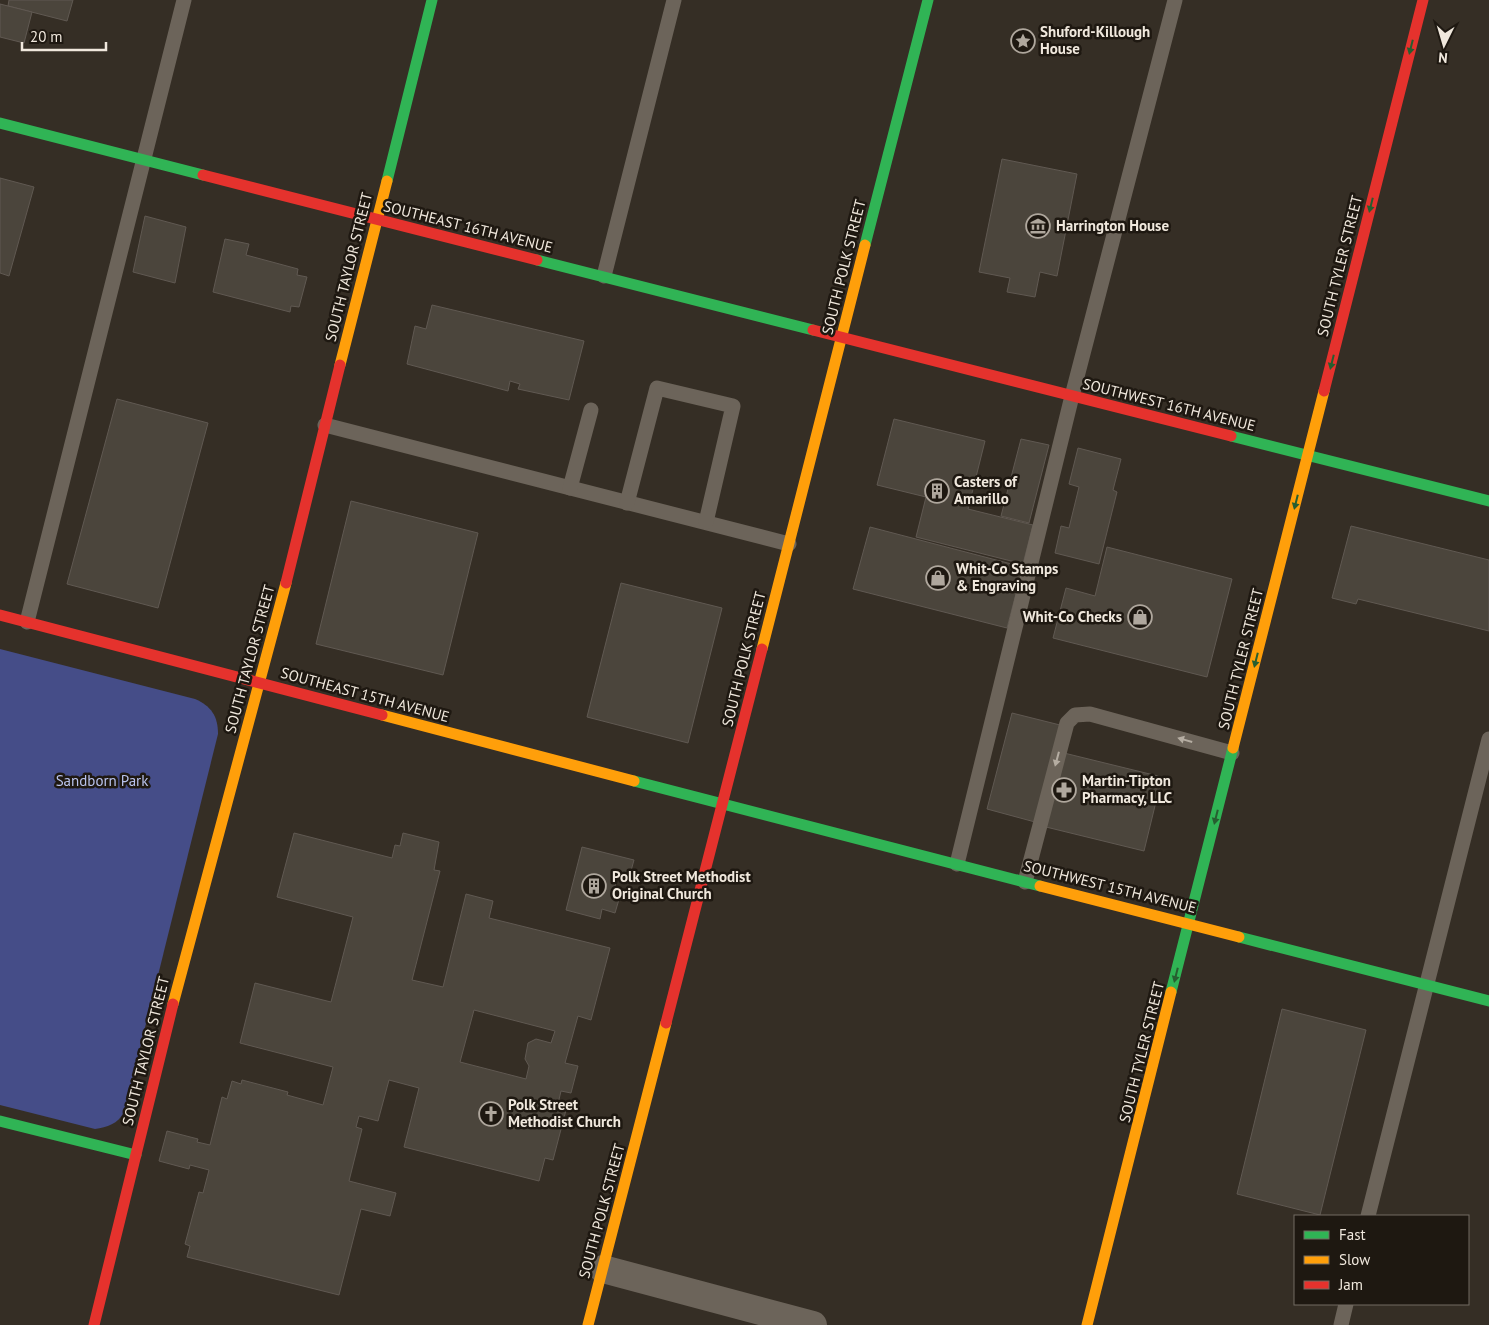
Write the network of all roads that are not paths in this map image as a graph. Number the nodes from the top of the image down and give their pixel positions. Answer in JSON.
{"nodes":[{"id":1,"x":184,"y":0,"type":"edge"},
{"id":2,"x":432,"y":0,"type":"edge"},
{"id":3,"x":674,"y":0,"type":"edge"},
{"id":4,"x":928,"y":0,"type":"edge"},
{"id":5,"x":1175,"y":0,"type":"edge"},
{"id":6,"x":1423,"y":0,"type":"edge"},
{"id":7,"x":0,"y":123,"type":"edge"},
{"id":8,"x":142,"y":160,"type":"junction"},
{"id":9,"x":377,"y":220,"type":"junction"},
{"id":10,"x":604,"y":276,"type":"junction"},
{"id":11,"x":842,"y":338,"type":"junction"},
{"id":12,"x":1072,"y":396,"type":"junction"},
{"id":13,"x":591,"y":410,"type":"dead end"},
{"id":14,"x":325,"y":425,"type":"junction"},
{"id":15,"x":1308,"y":455,"type":"junction"},
{"id":16,"x":570,"y":488,"type":"junction"},
{"id":17,"x":1489,"y":501,"type":"edge"},
{"id":18,"x":627,"y":503,"type":"junction"},
{"id":19,"x":706,"y":522,"type":"junction"},
{"id":20,"x":789,"y":544,"type":"junction"},
{"id":21,"x":0,"y":615,"type":"edge"},
{"id":22,"x":27,"y":622,"type":"junction"},
{"id":23,"x":261,"y":683,"type":"junction"},
{"id":24,"x":1489,"y":739,"type":"edge"},
{"id":25,"x":1232,"y":753,"type":"junction"},
{"id":26,"x":723,"y":804,"type":"junction"},
{"id":27,"x":957,"y":864,"type":"junction"},
{"id":28,"x":1025,"y":882,"type":"junction"},
{"id":29,"x":1189,"y":922,"type":"junction"},
{"id":30,"x":1426,"y":985,"type":"junction"},
{"id":31,"x":1489,"y":1001,"type":"edge"},
{"id":32,"x":0,"y":1121,"type":"edge"},
{"id":33,"x":136,"y":1155,"type":"junction"},
{"id":34,"x":1368,"y":1215,"type":"edge"},
{"id":35,"x":603,"y":1269,"type":"junction"},
{"id":36,"x":1346,"y":1305,"type":"edge"},
{"id":37,"x":94,"y":1325,"type":"edge"},
{"id":38,"x":588,"y":1325,"type":"edge"},
{"id":39,"x":813,"y":1325,"type":"edge"},
{"id":40,"x":1087,"y":1325,"type":"edge"},
{"id":41,"x":1340,"y":1325,"type":"edge"}],
"edges":[{"from":1,"to":8,"type":"lane"},
{"from":2,"to":9,"type":"main road","name":"SOUTH TAYLOR STREET"},
{"from":3,"to":10,"type":"lane"},
{"from":4,"to":11,"type":"main road","name":"SOUTH POLK STREET"},
{"from":5,"to":12,"type":"lane"},
{"from":6,"to":15,"type":"main road","name":"SOUTH TYLER STREET","one_way":true},
{"from":7,"to":8,"type":"main road","name":"SOUTHEAST 16TH AVENUE"},
{"from":8,"to":9,"type":"main road","name":"SOUTHEAST 16TH AVENUE"},
{"from":8,"to":22,"type":"lane"},
{"from":9,"to":10,"type":"main road","name":"SOUTHEAST 16TH AVENUE"},
{"from":9,"to":14,"type":"main road","name":"SOUTH TAYLOR STREET"},
{"from":10,"to":11,"type":"main road","name":"SOUTHEAST 16TH AVENUE"},
{"from":11,"to":12,"type":"main road","name":"SOUTHWEST 16TH AVENUE"},
{"from":11,"to":20,"type":"main road","name":"SOUTH POLK STREET"},
{"from":12,"to":15,"type":"main road","name":"SOUTHWEST 16TH AVENUE"},
{"from":12,"to":27,"type":"lane"},
{"from":13,"to":16,"type":"lane"},
{"from":14,"to":16,"type":"lane"},
{"from":14,"to":23,"type":"main road","name":"SOUTH TAYLOR STREET"},
{"from":15,"to":17,"type":"main road","name":"SOUTHWEST 16TH AVENUE"},
{"from":15,"to":25,"type":"main road","name":"SOUTH TYLER STREET","one_way":true},
{"from":16,"to":18,"type":"lane"},
{"from":18,"to":19,"type":"lane"},
{"from":18,"to":19,"type":"lane"},
{"from":19,"to":20,"type":"lane"},
{"from":20,"to":26,"type":"main road","name":"SOUTH POLK STREET"},
{"from":21,"to":22,"type":"main road","name":"SOUTHEAST 15TH AVENUE"},
{"from":22,"to":23,"type":"main road","name":"SOUTHEAST 15TH AVENUE"},
{"from":23,"to":26,"type":"main road","name":"SOUTHEAST 15TH AVENUE"},
{"from":23,"to":33,"type":"main road","name":"SOUTH TAYLOR STREET"},
{"from":24,"to":30,"type":"lane"},
{"from":25,"to":28,"type":"lane","one_way":true},
{"from":25,"to":29,"type":"main road","name":"SOUTH TYLER STREET","one_way":true},
{"from":26,"to":27,"type":"main road","name":"SOUTHWEST 15TH AVENUE"},
{"from":26,"to":35,"type":"main road","name":"SOUTH POLK STREET"},
{"from":27,"to":28,"type":"main road","name":"SOUTHWEST 15TH AVENUE"},
{"from":28,"to":29,"type":"main road","name":"SOUTHWEST 15TH AVENUE"},
{"from":29,"to":30,"type":"main road","name":"SOUTHWEST 15TH AVENUE"},
{"from":29,"to":40,"type":"main road","name":"SOUTH TYLER STREET","one_way":true},
{"from":30,"to":31,"type":"main road","name":"SOUTHWEST 15TH AVENUE"},
{"from":30,"to":34,"type":"lane"},
{"from":32,"to":33,"type":"main road"},
{"from":33,"to":37,"type":"main road","name":"SOUTH TAYLOR STREET"},
{"from":35,"to":38,"type":"main road","name":"SOUTH POLK STREET"},
{"from":35,"to":39,"type":"street"},
{"from":36,"to":41,"type":"lane"}]}
